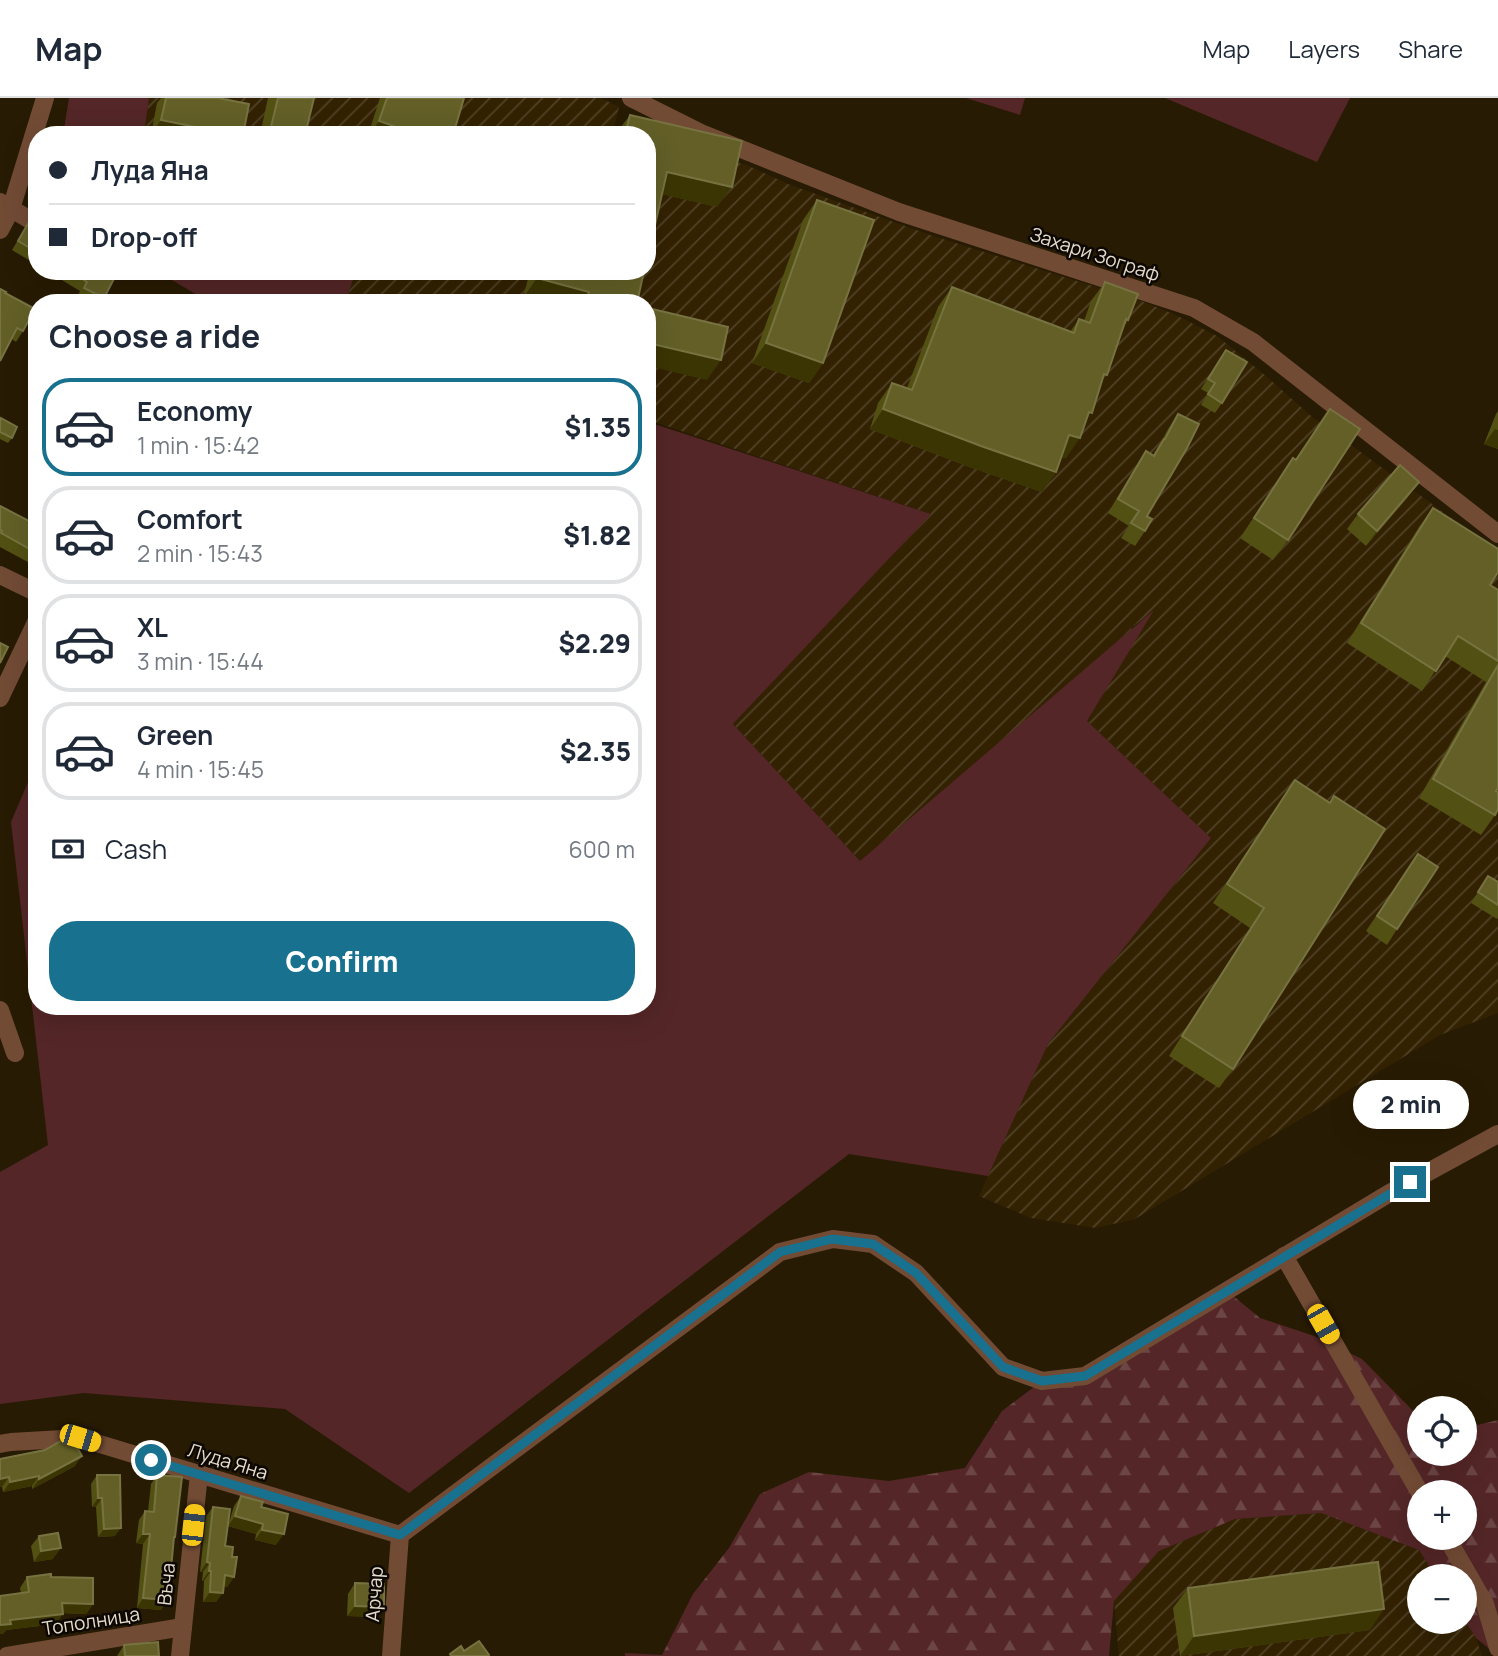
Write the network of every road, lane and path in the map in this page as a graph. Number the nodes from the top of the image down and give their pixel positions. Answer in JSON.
{"nodes":[{"id":1,"x":45,"y":98,"type":"edge"},
{"id":2,"x":631,"y":98,"type":"edge"},
{"id":3,"x":35,"y":126,"type":"edge"},
{"id":4,"x":28,"y":145,"type":"edge"},
{"id":5,"x":6,"y":206,"type":"edge"},
{"id":6,"x":28,"y":219,"type":"edge"},
{"id":7,"x":0,"y":230,"type":"edge"},
{"id":8,"x":1498,"y":534,"type":"edge"},
{"id":9,"x":0,"y":575,"type":"edge"},
{"id":10,"x":28,"y":589,"type":"edge"},
{"id":11,"x":28,"y":639,"type":"edge"},
{"id":12,"x":0,"y":698,"type":"edge"},
{"id":13,"x":0,"y":1010,"type":"edge"},
{"id":14,"x":15,"y":1053,"type":"dead end"},
{"id":15,"x":1498,"y":1134,"type":"edge"},
{"id":16,"x":1283,"y":1256,"type":"junction"},
{"id":17,"x":0,"y":1444,"type":"edge"},
{"id":18,"x":199,"y":1474,"type":"junction"},
{"id":19,"x":1412,"y":1480,"type":"edge"},
{"id":20,"x":400,"y":1535,"type":"junction"},
{"id":21,"x":1454,"y":1550,"type":"edge"},
{"id":22,"x":183,"y":1627,"type":"junction"},
{"id":23,"x":1498,"y":1648,"type":"edge"},
{"id":24,"x":7,"y":1656,"type":"edge"},
{"id":25,"x":180,"y":1656,"type":"edge"},
{"id":26,"x":391,"y":1656,"type":"edge"}],
"edges":[{"from":1,"to":3,"type":"street"},
{"from":2,"to":8,"type":"street","name":"Захари Зограф"},
{"from":4,"to":5,"type":"street"},
{"from":5,"to":6,"type":"street"},
{"from":5,"to":7,"type":"street"},
{"from":9,"to":10,"type":"street"},
{"from":11,"to":12,"type":"street"},
{"from":13,"to":14,"type":"street"},
{"from":15,"to":16,"type":"street"},
{"from":16,"to":19,"type":"street"},
{"from":16,"to":20,"type":"street"},
{"from":17,"to":18,"type":"street","name":"Луда Яна"},
{"from":18,"to":20,"type":"street","name":"Луда Яна"},
{"from":18,"to":22,"type":"street","name":"Въча"},
{"from":20,"to":26,"type":"street","name":"Арчар"},
{"from":21,"to":23,"type":"street"},
{"from":22,"to":24,"type":"street","name":"Тополница"},
{"from":22,"to":25,"type":"street","name":"Въча"}]}
